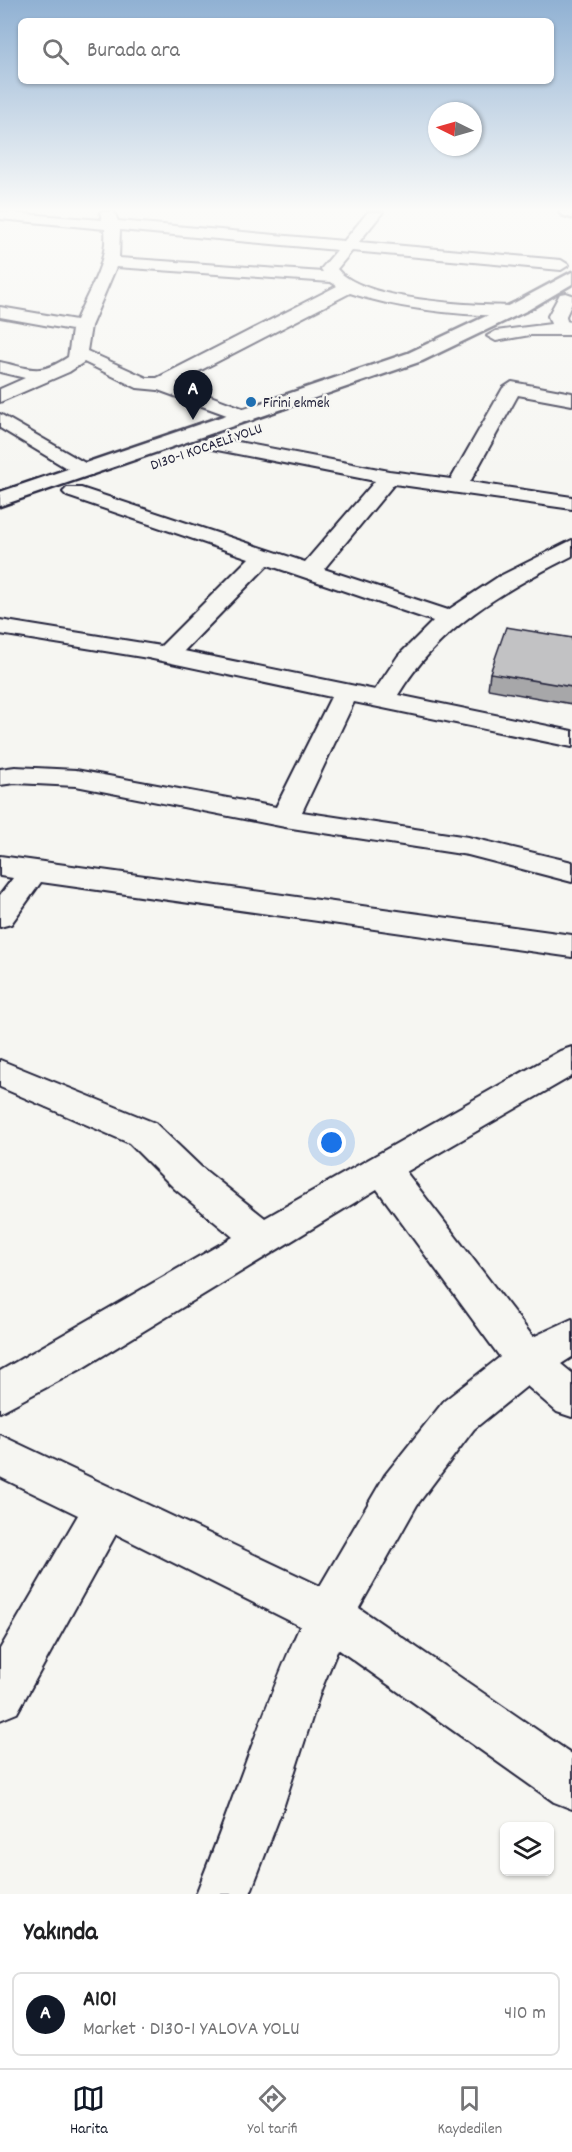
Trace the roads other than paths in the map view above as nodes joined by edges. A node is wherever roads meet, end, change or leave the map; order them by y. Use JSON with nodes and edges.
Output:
{"nodes":[{"id":1,"x":95,"y":300,"type":"edge"},
{"id":2,"x":322,"y":300,"type":"edge"},
{"id":3,"x":408,"y":300,"type":"edge"},
{"id":4,"x":533,"y":300,"type":"edge"},
{"id":5,"x":544,"y":300,"type":"edge"},
{"id":6,"x":562,"y":300,"type":"edge"},
{"id":7,"x":463,"y":310,"type":"junction"},
{"id":8,"x":512,"y":311,"type":"junction"},
{"id":9,"x":0,"y":312,"type":"edge"},
{"id":10,"x":82,"y":326,"type":"junction"},
{"id":11,"x":571,"y":330,"type":"edge"},
{"id":12,"x":461,"y":336,"type":"junction"},
{"id":13,"x":496,"y":336,"type":"junction"},
{"id":14,"x":78,"y":353,"type":"junction"},
{"id":15,"x":0,"y":367,"type":"edge"},
{"id":16,"x":43,"y":377,"type":"junction"},
{"id":17,"x":160,"y":384,"type":"junction"},
{"id":18,"x":0,"y":396,"type":"edge"},
{"id":19,"x":572,"y":399,"type":"edge"},
{"id":20,"x":246,"y":416,"type":"junction"},
{"id":21,"x":0,"y":420,"type":"edge"},
{"id":22,"x":212,"y":443,"type":"junction"},
{"id":23,"x":85,"y":471,"type":"junction"},
{"id":24,"x":389,"y":477,"type":"junction"},
{"id":25,"x":457,"y":488,"type":"junction"},
{"id":26,"x":74,"y":492,"type":"junction"},
{"id":27,"x":0,"y":500,"type":"edge"},
{"id":28,"x":572,"y":503,"type":"edge"},
{"id":29,"x":0,"y":516,"type":"edge"},
{"id":30,"x":572,"y":547,"type":"edge"},
{"id":31,"x":263,"y":557,"type":"junction"},
{"id":32,"x":533,"y":567,"type":"junction"},
{"id":33,"x":309,"y":572,"type":"junction"},
{"id":34,"x":572,"y":572,"type":"edge"},
{"id":35,"x":451,"y":619,"type":"junction"},
{"id":36,"x":0,"y":627,"type":"edge"},
{"id":37,"x":166,"y":655,"type":"junction"},
{"id":38,"x":346,"y":692,"type":"junction"},
{"id":39,"x":382,"y":700,"type":"junction"},
{"id":40,"x":572,"y":739,"type":"edge"},
{"id":41,"x":0,"y":777,"type":"edge"},
{"id":42,"x":285,"y":818,"type":"junction"},
{"id":43,"x":0,"y":866,"type":"edge"},
{"id":44,"x":34,"y":870,"type":"junction"},
{"id":45,"x":572,"y":872,"type":"edge"},
{"id":46,"x":0,"y":917,"type":"edge"},
{"id":47,"x":572,"y":946,"type":"edge"},
{"id":48,"x":572,"y":1060,"type":"edge"},
{"id":49,"x":0,"y":1073,"type":"edge"},
{"id":50,"x":382,"y":1168,"type":"junction"},
{"id":51,"x":263,"y":1239,"type":"junction"},
{"id":52,"x":572,"y":1337,"type":"edge"},
{"id":53,"x":526,"y":1361,"type":"junction"},
{"id":54,"x":0,"y":1393,"type":"edge"},
{"id":55,"x":572,"y":1398,"type":"edge"},
{"id":56,"x":0,"y":1455,"type":"edge"},
{"id":57,"x":107,"y":1507,"type":"junction"},
{"id":58,"x":329,"y":1615,"type":"junction"},
{"id":59,"x":0,"y":1696,"type":"edge"},
{"id":60,"x":572,"y":1784,"type":"edge"},
{"id":61,"x":223,"y":1894,"type":"edge"}],
"edges":[{"from":1,"to":10,"type":"street"},
{"from":2,"to":17,"type":"street"},
{"from":3,"to":7,"type":"street"},
{"from":4,"to":8,"type":"highway"},
{"from":5,"to":13,"type":"highway","name":"D130-1 KOCAELİ YOLU"},
{"from":6,"to":11,"type":"street"},
{"from":7,"to":8,"type":"street"},
{"from":7,"to":12,"type":"street"},
{"from":8,"to":12,"type":"highway"},
{"from":9,"to":10,"type":"street"},
{"from":10,"to":14,"type":"street"},
{"from":11,"to":13,"type":"street"},
{"from":12,"to":20,"type":"highway"},
{"from":13,"to":22,"type":"highway","name":"D130-1 KOCAELİ YOLU"},
{"from":14,"to":16,"type":"street"},
{"from":14,"to":17,"type":"street"},
{"from":15,"to":16,"type":"street"},
{"from":16,"to":18,"type":"street"},
{"from":17,"to":20,"type":"street"},
{"from":19,"to":25,"type":"street"},
{"from":20,"to":23,"type":"highway"},
{"from":21,"to":23,"type":"street"},
{"from":22,"to":24,"type":"street"},
{"from":22,"to":26,"type":"highway","name":"D130-1 KOCAELİ YOLU"},
{"from":23,"to":27,"type":"highway"},
{"from":24,"to":25,"type":"street"},
{"from":24,"to":33,"type":"street"},
{"from":25,"to":28,"type":"street"},
{"from":26,"to":29,"type":"highway","name":"D130-1 KOCAELİ YOLU"},
{"from":26,"to":31,"type":"street"},
{"from":30,"to":32,"type":"street"},
{"from":31,"to":33,"type":"street"},
{"from":31,"to":37,"type":"street"},
{"from":32,"to":34,"type":"street"},
{"from":32,"to":35,"type":"street"},
{"from":33,"to":35,"type":"street"},
{"from":35,"to":39,"type":"street"},
{"from":36,"to":37,"type":"street"},
{"from":37,"to":38,"type":"street"},
{"from":38,"to":39,"type":"street"},
{"from":38,"to":42,"type":"street"},
{"from":39,"to":40,"type":"street"},
{"from":41,"to":42,"type":"street"},
{"from":42,"to":45,"type":"street"},
{"from":43,"to":44,"type":"street"},
{"from":44,"to":46,"type":"street"},
{"from":44,"to":47,"type":"street"},
{"from":48,"to":50,"type":"street"},
{"from":49,"to":51,"type":"street"},
{"from":50,"to":51,"type":"street"},
{"from":50,"to":53,"type":"street"},
{"from":51,"to":54,"type":"street"},
{"from":52,"to":53,"type":"street"},
{"from":53,"to":55,"type":"street"},
{"from":53,"to":58,"type":"street"},
{"from":56,"to":57,"type":"street"},
{"from":57,"to":58,"type":"street"},
{"from":57,"to":59,"type":"street"},
{"from":58,"to":60,"type":"street"},
{"from":58,"to":61,"type":"street"}]}
